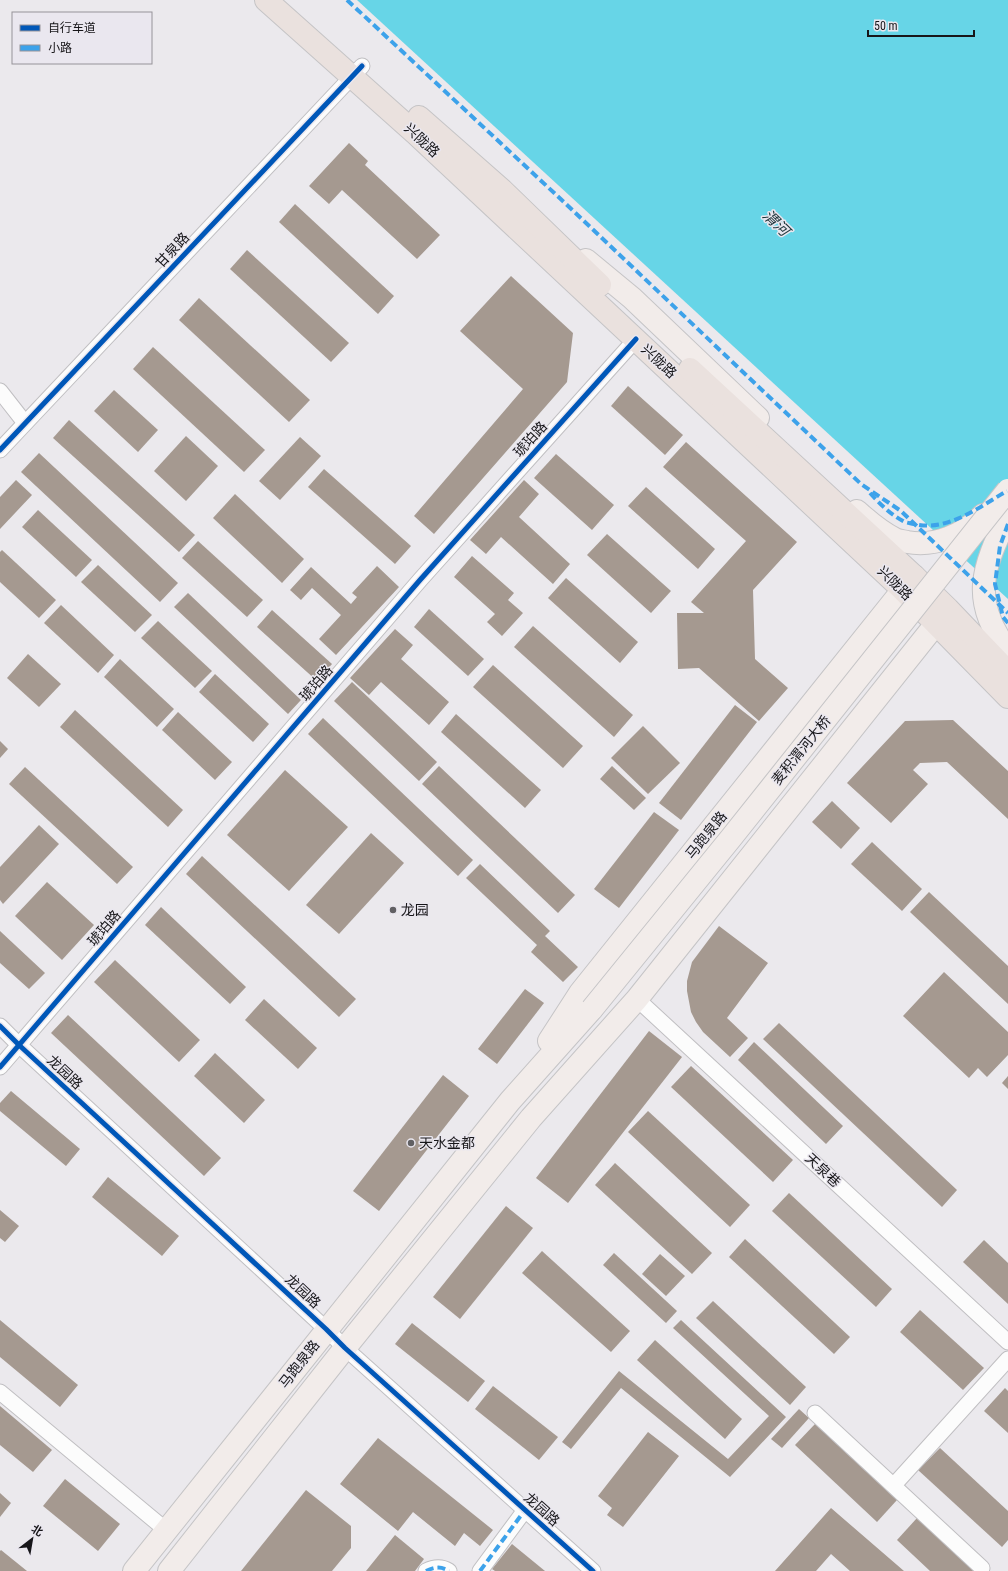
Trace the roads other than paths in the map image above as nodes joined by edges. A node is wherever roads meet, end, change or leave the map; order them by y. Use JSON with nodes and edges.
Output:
{"nodes":[{"id":1,"x":266,"y":0,"type":"edge"},
{"id":2,"x":288,"y":0,"type":"edge"},
{"id":3,"x":357,"y":71,"type":"junction"},
{"id":4,"x":502,"y":190,"type":"junction"},
{"id":5,"x":636,"y":340,"type":"junction"},
{"id":6,"x":0,"y":391,"type":"edge"},
{"id":7,"x":25,"y":423,"type":"junction"},
{"id":8,"x":0,"y":450,"type":"edge"},
{"id":9,"x":1008,"y":496,"type":"edge"},
{"id":10,"x":1008,"y":516,"type":"edge"},
{"id":11,"x":908,"y":583,"type":"junction"},
{"id":12,"x":942,"y":616,"type":"junction"},
{"id":13,"x":1008,"y":651,"type":"edge"},
{"id":14,"x":1008,"y":672,"type":"edge"},
{"id":15,"x":1008,"y":697,"type":"edge"},
{"id":16,"x":637,"y":999,"type":"junction"},
{"id":17,"x":596,"y":1013,"type":"junction"},
{"id":18,"x":0,"y":1026,"type":"edge"},
{"id":19,"x":19,"y":1045,"type":"junction"},
{"id":20,"x":0,"y":1067,"type":"edge"},
{"id":21,"x":510,"y":1101,"type":"junction"},
{"id":22,"x":531,"y":1118,"type":"junction"},
{"id":23,"x":326,"y":1329,"type":"junction"},
{"id":24,"x":1008,"y":1342,"type":"edge"},
{"id":25,"x":344,"y":1348,"type":"junction"},
{"id":26,"x":1008,"y":1359,"type":"edge"},
{"id":27,"x":0,"y":1392,"type":"edge"},
{"id":28,"x":815,"y":1413,"type":"dead end"},
{"id":29,"x":894,"y":1485,"type":"junction"},
{"id":30,"x":524,"y":1510,"type":"junction"},
{"id":31,"x":166,"y":1530,"type":"junction"},
{"id":32,"x":982,"y":1568,"type":"dead end"},
{"id":33,"x":134,"y":1571,"type":"edge"},
{"id":34,"x":169,"y":1571,"type":"edge"},
{"id":35,"x":426,"y":1571,"type":"edge"},
{"id":36,"x":449,"y":1571,"type":"edge"},
{"id":37,"x":480,"y":1571,"type":"edge"},
{"id":38,"x":593,"y":1571,"type":"edge"}],
"edges":[{"from":1,"to":3,"type":"highway","name":"兴陇路"},
{"from":2,"to":3,"type":"highway","name":"兴陇路"},
{"from":3,"to":4,"type":"highway","name":"兴陇路"},
{"from":3,"to":5,"type":"highway","name":"兴陇路"},
{"from":3,"to":7,"type":"street","name":"甘泉路"},
{"from":4,"to":9,"type":"main road","bridge":true},
{"from":4,"to":11,"type":"highway","name":"兴陇路"},
{"from":5,"to":11,"type":"highway","name":"兴陇路"},
{"from":5,"to":19,"type":"street","name":"琥珀路"},
{"from":6,"to":7,"type":"street"},
{"from":7,"to":8,"type":"street","name":"甘泉路"},
{"from":9,"to":17,"type":"main road","name":"麦积渭河大桥"},
{"from":10,"to":13,"type":"main road"},
{"from":11,"to":12,"type":"highway","name":"兴陇路"},
{"from":11,"to":21,"type":"main road","name":"马跑泉路"},
{"from":12,"to":14,"type":"highway","name":"兴陇路"},
{"from":12,"to":15,"type":"highway","name":"兴陇路"},
{"from":12,"to":16,"type":"main road","name":"马跑泉路"},
{"from":16,"to":22,"type":"main road","name":"马跑泉路"},
{"from":16,"to":24,"type":"street","name":"天泉巷"},
{"from":17,"to":21,"type":"main road","name":"马跑泉路"},
{"from":17,"to":22,"type":"main road","name":"马跑泉路"},
{"from":18,"to":19,"type":"street","name":"龙园路"},
{"from":19,"to":20,"type":"street","name":"琥珀路"},
{"from":19,"to":23,"type":"street","name":"龙园路"},
{"from":21,"to":23,"type":"main road","name":"马跑泉路"},
{"from":22,"to":25,"type":"main road","name":"马跑泉路"},
{"from":23,"to":25,"type":"street","name":"龙园路"},
{"from":23,"to":31,"type":"main road","name":"马跑泉路"},
{"from":25,"to":30,"type":"street","name":"龙园路"},
{"from":25,"to":34,"type":"main road","name":"马跑泉路"},
{"from":26,"to":29,"type":"street"},
{"from":27,"to":31,"type":"street"},
{"from":28,"to":29,"type":"street"},
{"from":29,"to":32,"type":"street"},
{"from":30,"to":37,"type":"street"},
{"from":30,"to":38,"type":"street","name":"龙园路"},
{"from":31,"to":33,"type":"main road","name":"马跑泉路"},
{"from":35,"to":36,"type":"street"}]}
